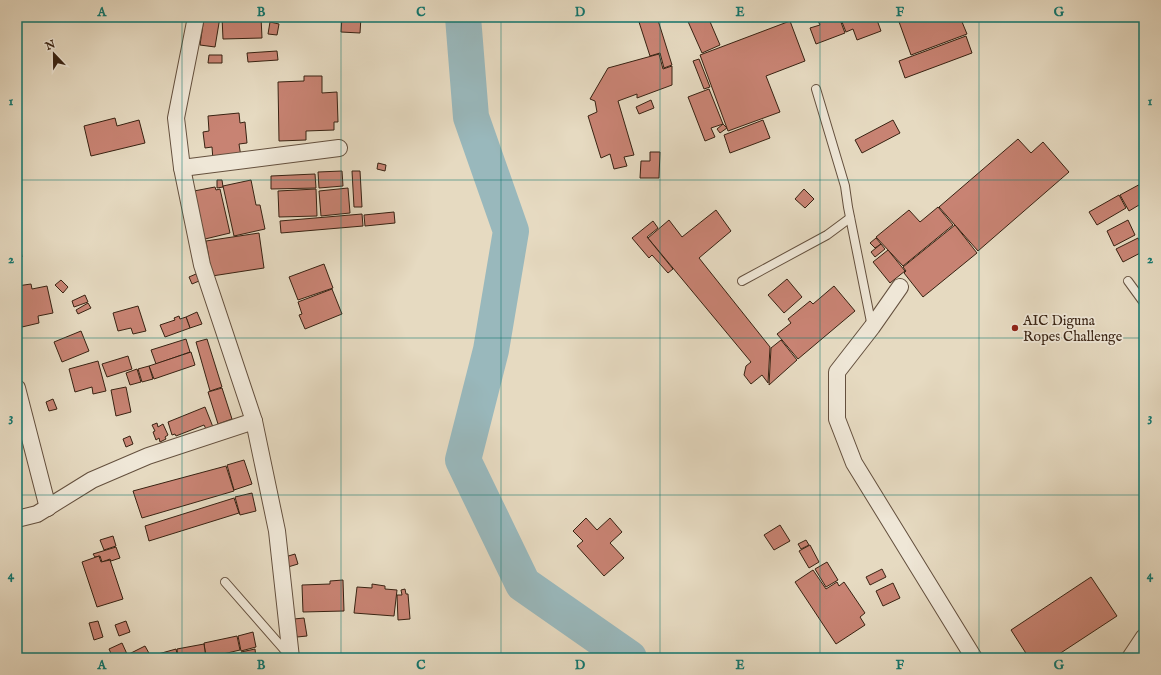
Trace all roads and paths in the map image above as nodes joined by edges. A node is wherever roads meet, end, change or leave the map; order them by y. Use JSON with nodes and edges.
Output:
{"nodes":[{"id":1,"x":196,"y":17,"type":"edge"},
{"id":2,"x":816,"y":88,"type":"dead end"},
{"id":3,"x":339,"y":148,"type":"dead end"},
{"id":4,"x":182,"y":168,"type":"junction"},
{"id":5,"x":850,"y":218,"type":"junction"},
{"id":6,"x":742,"y":281,"type":"dead end"},
{"id":7,"x":1128,"y":281,"type":"dead end"},
{"id":8,"x":900,"y":287,"type":"dead end"},
{"id":9,"x":1144,"y":303,"type":"edge"},
{"id":10,"x":872,"y":327,"type":"junction"},
{"id":11,"x":17,"y":388,"type":"edge"},
{"id":12,"x":254,"y":421,"type":"junction"},
{"id":13,"x":48,"y":508,"type":"junction"},
{"id":14,"x":17,"y":519,"type":"edge"},
{"id":15,"x":225,"y":582,"type":"dead end"},
{"id":16,"x":1144,"y":637,"type":"edge"},
{"id":17,"x":291,"y":658,"type":"edge"},
{"id":18,"x":974,"y":658,"type":"edge"},
{"id":19,"x":1130,"y":658,"type":"edge"}],
"edges":[{"from":1,"to":4,"type":"street"},
{"from":2,"to":5,"type":"lane"},
{"from":3,"to":4,"type":"street"},
{"from":4,"to":12,"type":"street"},
{"from":5,"to":6,"type":"lane"},
{"from":5,"to":10,"type":"lane"},
{"from":7,"to":9,"type":"lane"},
{"from":8,"to":10,"type":"street"},
{"from":10,"to":18,"type":"street"},
{"from":11,"to":13,"type":"street"},
{"from":12,"to":13,"type":"street"},
{"from":12,"to":17,"type":"street"},
{"from":13,"to":14,"type":"street"},
{"from":15,"to":17,"type":"lane"},
{"from":16,"to":19,"type":"street"}]}
